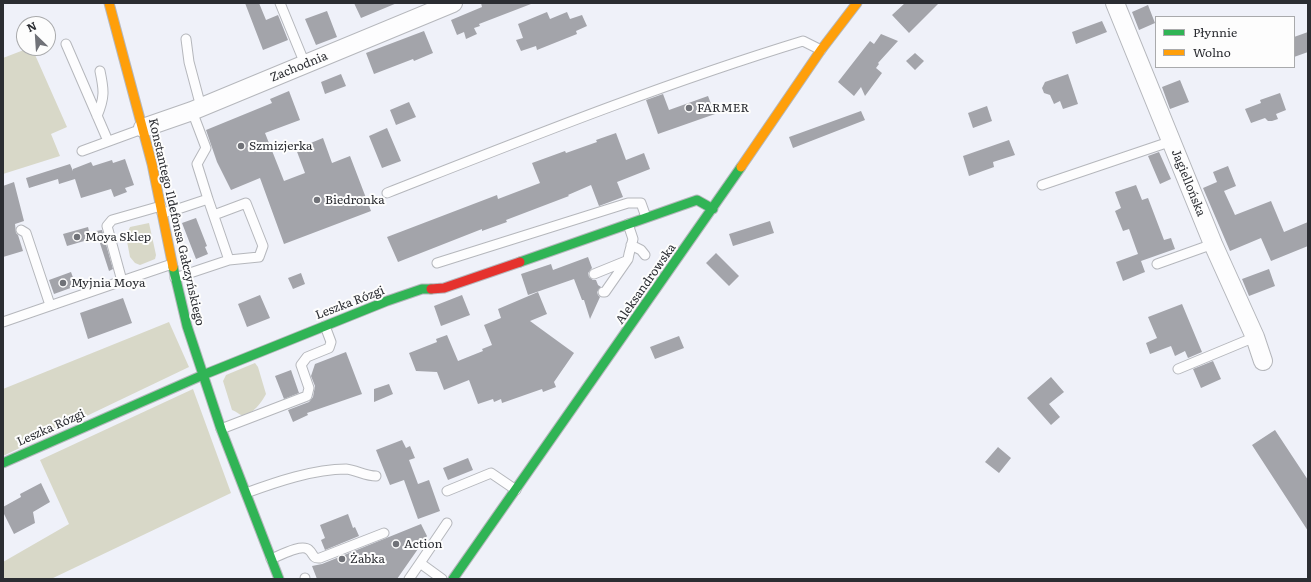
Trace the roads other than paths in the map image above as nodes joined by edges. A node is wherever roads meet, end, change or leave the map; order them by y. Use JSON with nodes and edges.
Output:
{"nodes":[{"id":1,"x":109,"y":3,"type":"edge"},
{"id":2,"x":280,"y":3,"type":"edge"},
{"id":3,"x":453,"y":3,"type":"edge"},
{"id":4,"x":857,"y":3,"type":"edge"},
{"id":5,"x":1116,"y":3,"type":"edge"},
{"id":6,"x":186,"y":39,"type":"dead end"},
{"id":7,"x":66,"y":44,"type":"dead end"},
{"id":8,"x":821,"y":50,"type":"junction"},
{"id":9,"x":305,"y":64,"type":"junction"},
{"id":10,"x":100,"y":71,"type":"dead end"},
{"id":11,"x":196,"y":109,"type":"junction"},
{"id":12,"x":97,"y":116,"type":"junction"},
{"id":13,"x":143,"y":128,"type":"junction"},
{"id":14,"x":108,"y":141,"type":"junction"},
{"id":15,"x":1172,"y":141,"type":"junction"},
{"id":16,"x":82,"y":151,"type":"dead end"},
{"id":17,"x":1042,"y":185,"type":"dead end"},
{"id":18,"x":387,"y":193,"type":"dead end"},
{"id":19,"x":208,"y":198,"type":"junction"},
{"id":20,"x":713,"y":209,"type":"junction"},
{"id":21,"x":161,"y":210,"type":"junction"},
{"id":22,"x":214,"y":215,"type":"junction"},
{"id":23,"x":646,"y":218,"type":"junction"},
{"id":24,"x":627,"y":224,"type":"junction"},
{"id":25,"x":21,"y":230,"type":"dead end"},
{"id":26,"x":1213,"y":244,"type":"junction"},
{"id":27,"x":632,"y":245,"type":"junction"},
{"id":28,"x":645,"y":255,"type":"dead end"},
{"id":29,"x":229,"y":260,"type":"junction"},
{"id":30,"x":626,"y":261,"type":"junction"},
{"id":31,"x":437,"y":263,"type":"dead end"},
{"id":32,"x":172,"y":264,"type":"junction"},
{"id":33,"x":1157,"y":264,"type":"dead end"},
{"id":34,"x":594,"y":274,"type":"dead end"},
{"id":35,"x":175,"y":278,"type":"junction"},
{"id":36,"x":122,"y":281,"type":"junction"},
{"id":37,"x":603,"y":292,"type":"dead end"},
{"id":38,"x":50,"y":305,"type":"junction"},
{"id":39,"x":3,"y":322,"type":"edge"},
{"id":40,"x":325,"y":326,"type":"junction"},
{"id":41,"x":1255,"y":337,"type":"junction"},
{"id":42,"x":1263,"y":361,"type":"dead end"},
{"id":43,"x":1178,"y":369,"type":"dead end"},
{"id":44,"x":202,"y":375,"type":"junction"},
{"id":45,"x":221,"y":429,"type":"junction"},
{"id":46,"x":3,"y":463,"type":"edge"},
{"id":47,"x":376,"y":476,"type":"dead end"},
{"id":48,"x":516,"y":490,"type":"junction"},
{"id":49,"x":447,"y":491,"type":"dead end"},
{"id":50,"x":246,"y":493,"type":"junction"},
{"id":51,"x":447,"y":523,"type":"dead end"},
{"id":52,"x":384,"y":533,"type":"dead end"},
{"id":53,"x":271,"y":559,"type":"junction"},
{"id":54,"x":420,"y":563,"type":"junction"},
{"id":55,"x":279,"y":579,"type":"edge"},
{"id":56,"x":409,"y":579,"type":"edge"},
{"id":57,"x":442,"y":579,"type":"edge"},
{"id":58,"x":452,"y":579,"type":"edge"}],
"edges":[{"from":1,"to":13,"type":"street","name":"Konstantego Ildefonsa Gałczyńskiego"},
{"from":2,"to":9,"type":"lane"},
{"from":3,"to":9,"type":"street","name":"Zachodnia"},
{"from":4,"to":8,"type":"street","name":"Aleksandrowska"},
{"from":5,"to":15,"type":"street","name":"Jagiellońska"},
{"from":6,"to":11,"type":"lane"},
{"from":7,"to":12,"type":"lane"},
{"from":8,"to":18,"type":"lane"},
{"from":8,"to":20,"type":"street","name":"Aleksandrowska"},
{"from":9,"to":11,"type":"street","name":"Zachodnia"},
{"from":10,"to":12,"type":"lane"},
{"from":11,"to":13,"type":"street","name":"Zachodnia"},
{"from":11,"to":19,"type":"lane"},
{"from":12,"to":14,"type":"lane"},
{"from":13,"to":14,"type":"lane"},
{"from":13,"to":21,"type":"street","name":"Konstantego Ildefonsa Gałczyńskiego"},
{"from":14,"to":16,"type":"lane"},
{"from":15,"to":17,"type":"lane"},
{"from":15,"to":26,"type":"street","name":"Jagiellońska"},
{"from":19,"to":21,"type":"lane"},
{"from":19,"to":22,"type":"lane"},
{"from":20,"to":23,"type":"street","name":"Leszka Rózgi"},
{"from":20,"to":48,"type":"street","name":"Aleksandrowska"},
{"from":21,"to":32,"type":"street","name":"Konstantego Ildefonsa Gałczyńskiego"},
{"from":21,"to":36,"type":"lane"},
{"from":22,"to":29,"type":"lane"},
{"from":22,"to":29,"type":"lane"},
{"from":23,"to":24,"type":"street","name":"Leszka Rózgi"},
{"from":23,"to":31,"type":"lane"},
{"from":24,"to":27,"type":"lane"},
{"from":24,"to":40,"type":"street","name":"Leszka Rózgi"},
{"from":25,"to":38,"type":"lane"},
{"from":26,"to":33,"type":"lane"},
{"from":26,"to":41,"type":"street","name":"Jagiellońska"},
{"from":27,"to":28,"type":"lane"},
{"from":27,"to":30,"type":"lane"},
{"from":29,"to":35,"type":"lane"},
{"from":30,"to":34,"type":"lane"},
{"from":30,"to":37,"type":"lane"},
{"from":32,"to":35,"type":"street","name":"Konstantego Ildefonsa Gałczyńskiego"},
{"from":32,"to":36,"type":"lane"},
{"from":35,"to":44,"type":"street","name":"Konstantego Ildefonsa Gałczyńskiego"},
{"from":36,"to":38,"type":"lane"},
{"from":38,"to":39,"type":"lane"},
{"from":40,"to":44,"type":"street","name":"Leszka Rózgi"},
{"from":40,"to":45,"type":"lane"},
{"from":41,"to":42,"type":"street","name":"Jagiellońska"},
{"from":41,"to":43,"type":"lane"},
{"from":44,"to":45,"type":"street","name":"Konstantego Ildefonsa Gałczyńskiego"},
{"from":44,"to":46,"type":"street","name":"Leszka Rózgi"},
{"from":45,"to":50,"type":"street","name":"Konstantego Ildefonsa Gałczyńskiego"},
{"from":47,"to":50,"type":"lane"},
{"from":48,"to":49,"type":"lane"},
{"from":48,"to":58,"type":"street","name":"Aleksandrowska"},
{"from":50,"to":53,"type":"street","name":"Konstantego Ildefonsa Gałczyńskiego"},
{"from":51,"to":54,"type":"lane"},
{"from":52,"to":53,"type":"lane"},
{"from":53,"to":55,"type":"street","name":"Konstantego Ildefonsa Gałczyńskiego"},
{"from":54,"to":56,"type":"lane"},
{"from":54,"to":57,"type":"lane"}]}
